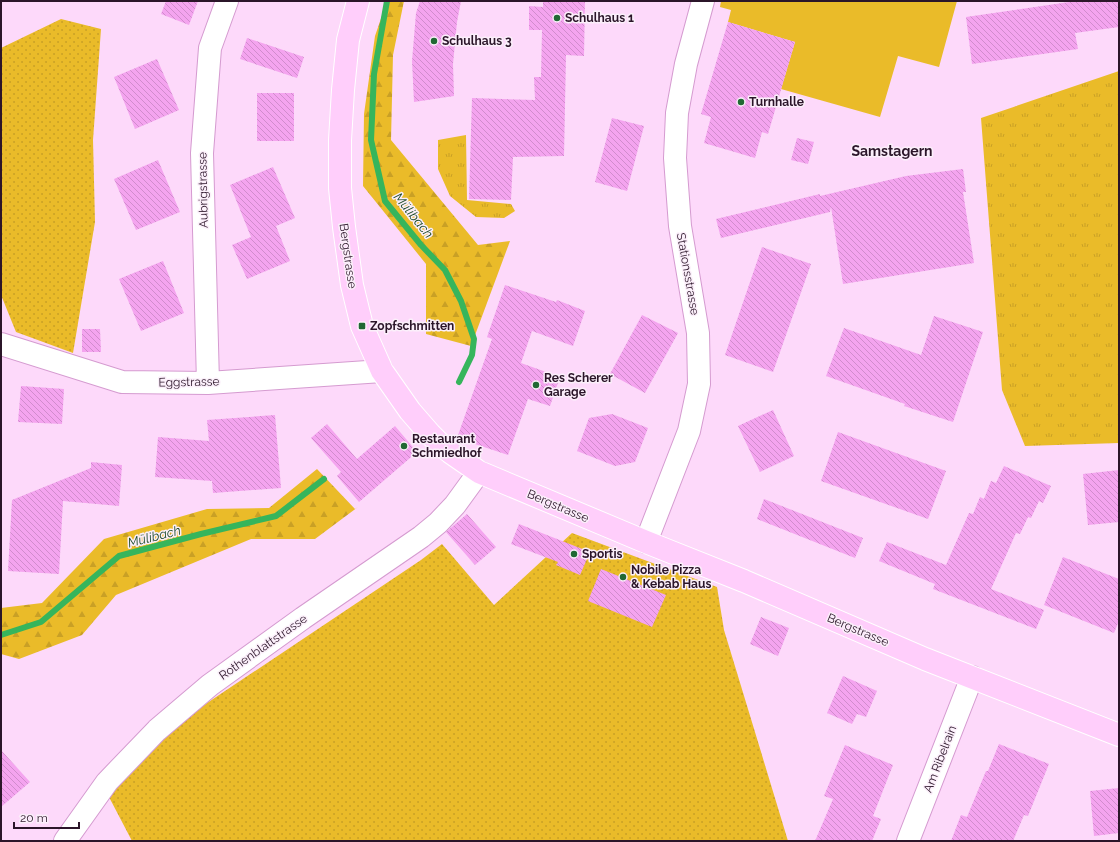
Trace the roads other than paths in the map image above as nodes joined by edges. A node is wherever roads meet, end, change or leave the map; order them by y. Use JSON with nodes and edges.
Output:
{"nodes":[{"id":1,"x":227,"y":1,"type":"edge"},
{"id":2,"x":358,"y":1,"type":"edge"},
{"id":3,"x":702,"y":1,"type":"edge"},
{"id":4,"x":1,"y":344,"type":"edge"},
{"id":5,"x":382,"y":371,"type":"junction"},
{"id":6,"x":208,"y":383,"type":"junction"},
{"id":7,"x":479,"y":472,"type":"junction"},
{"id":8,"x":646,"y":542,"type":"junction"},
{"id":9,"x":972,"y":677,"type":"junction"},
{"id":10,"x":1119,"y":735,"type":"edge"},
{"id":11,"x":65,"y":841,"type":"edge"},
{"id":12,"x":908,"y":841,"type":"edge"}],
"edges":[{"from":1,"to":6,"type":"street","name":"Aubrigstrasse"},
{"from":2,"to":5,"type":"main road","name":"Bergstrasse"},
{"from":3,"to":8,"type":"street","name":"Stationsstrasse"},
{"from":4,"to":6,"type":"street","name":"Eggstrasse"},
{"from":5,"to":6,"type":"street","name":"Eggstrasse"},
{"from":5,"to":7,"type":"main road","name":"Bergstrasse"},
{"from":7,"to":8,"type":"main road","name":"Bergstrasse"},
{"from":7,"to":11,"type":"street","name":"Rothenblattstrasse"},
{"from":8,"to":9,"type":"main road","name":"Bergstrasse"},
{"from":9,"to":10,"type":"main road","name":"Bergstrasse"},
{"from":9,"to":12,"type":"street","name":"Am Ribelrain"}]}
